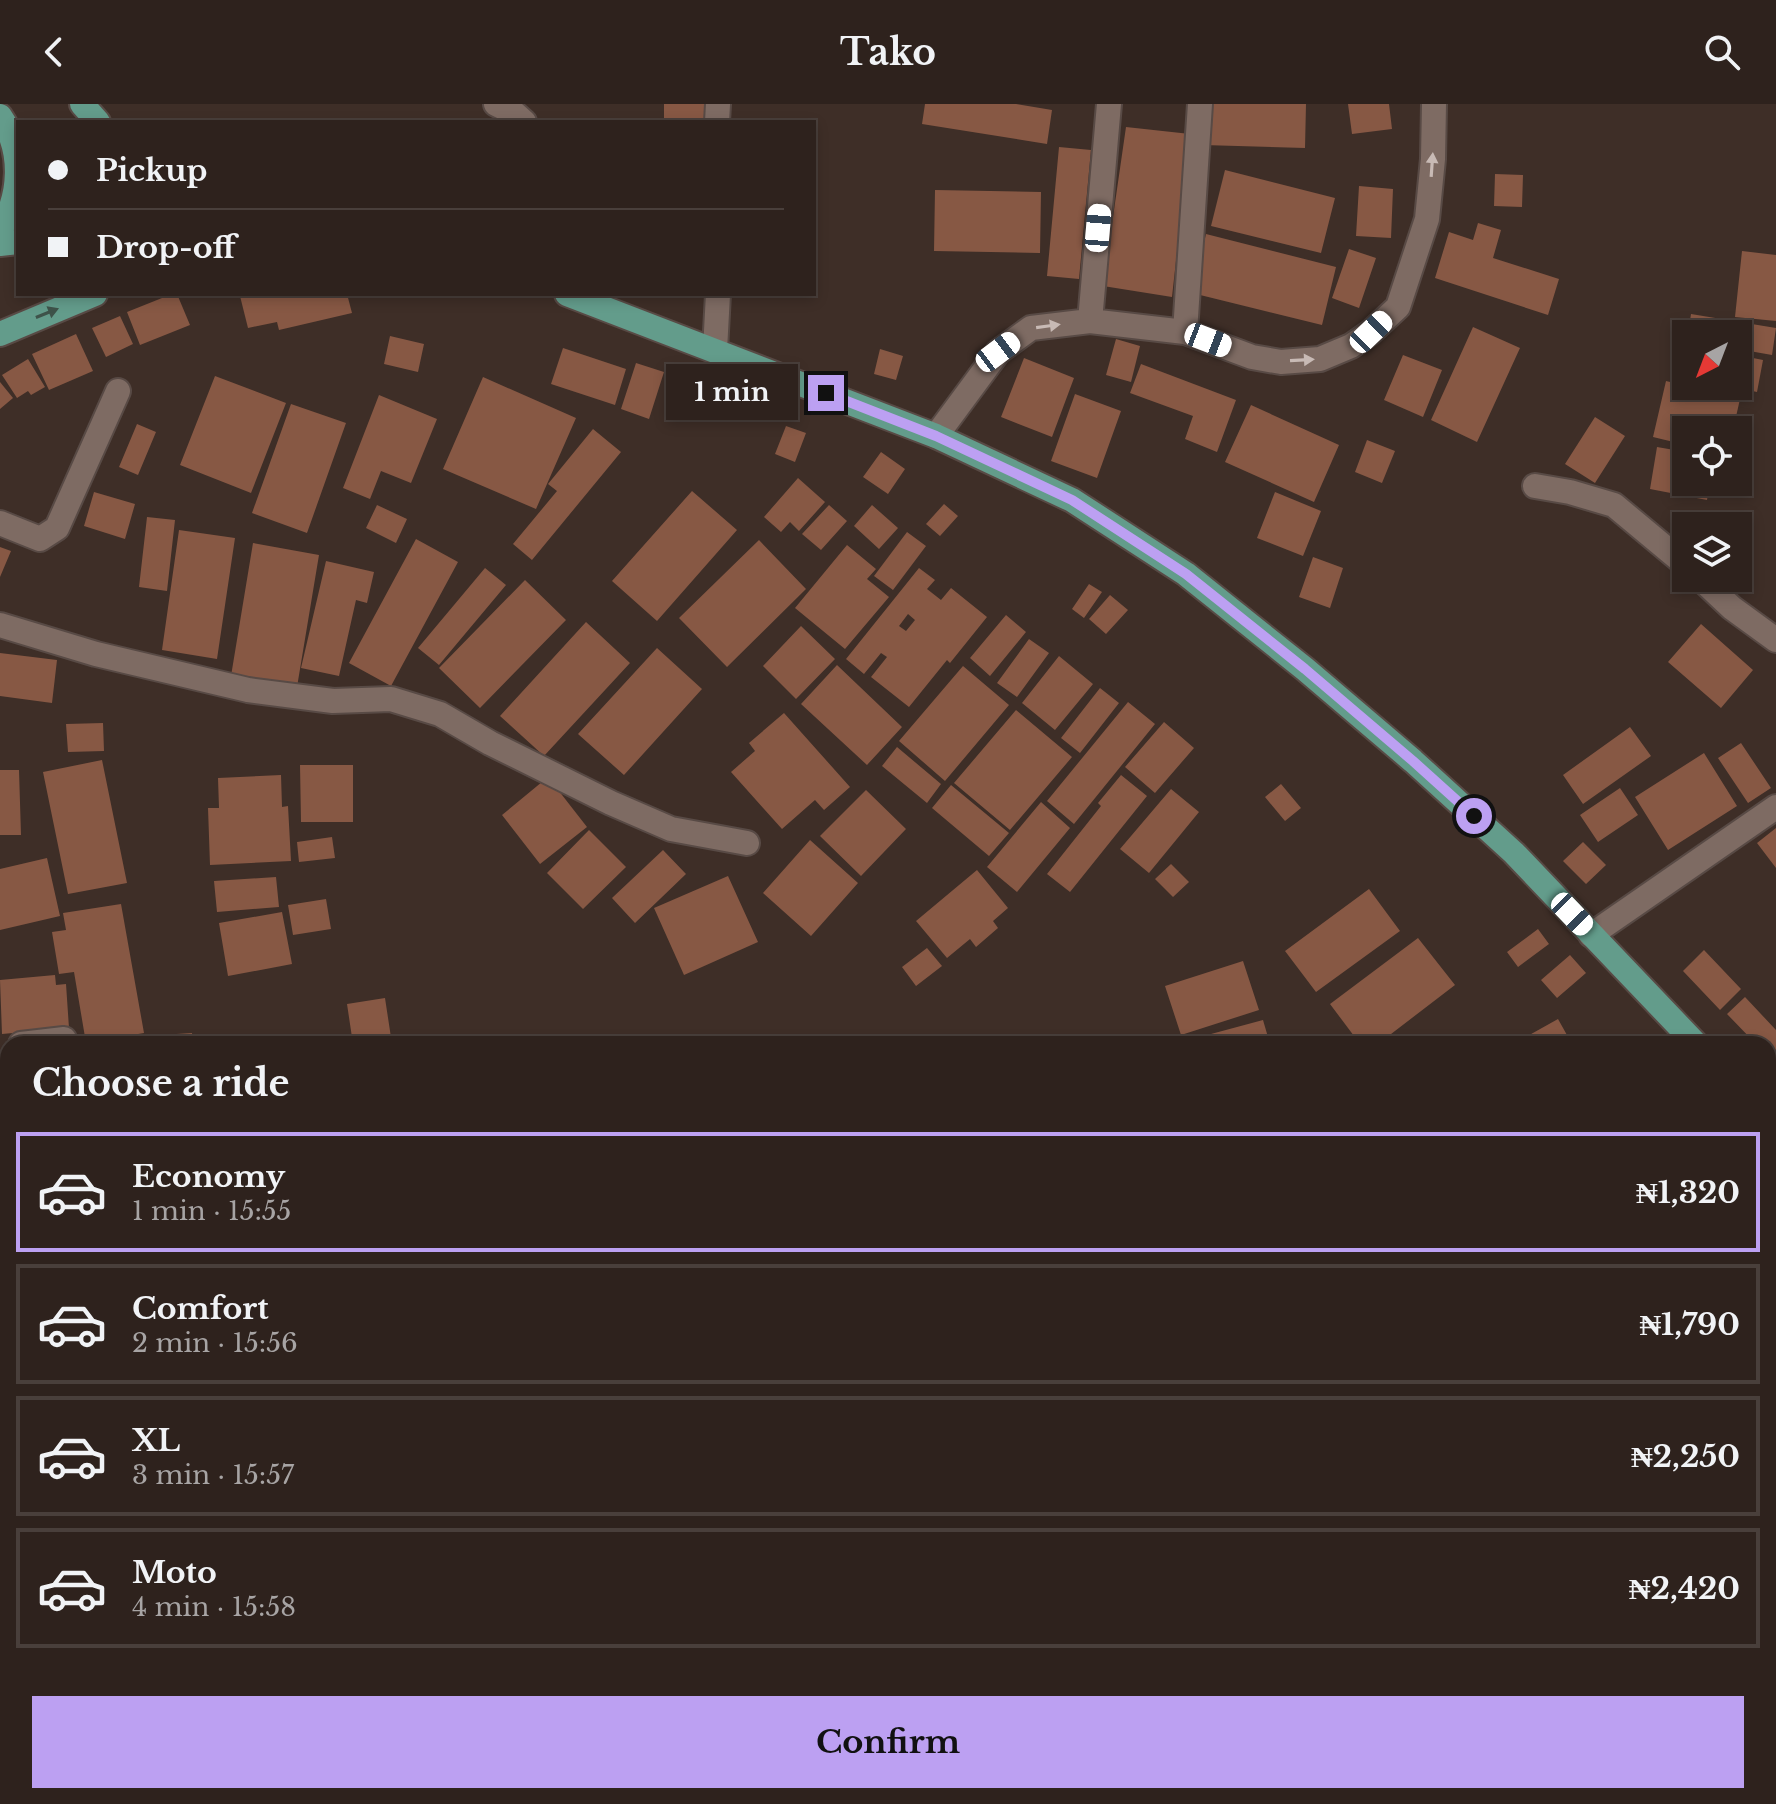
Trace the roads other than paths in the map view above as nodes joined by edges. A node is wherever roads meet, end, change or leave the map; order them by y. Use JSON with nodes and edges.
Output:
{"nodes":[{"id":1,"x":82,"y":104,"type":"edge"},
{"id":2,"x":496,"y":104,"type":"edge"},
{"id":3,"x":1109,"y":104,"type":"edge"},
{"id":4,"x":1200,"y":104,"type":"edge"},
{"id":5,"x":1434,"y":104,"type":"edge"},
{"id":6,"x":0,"y":116,"type":"edge"},
{"id":7,"x":96,"y":120,"type":"edge"},
{"id":8,"x":522,"y":120,"type":"edge"},
{"id":9,"x":15,"y":140,"type":"edge"},
{"id":10,"x":16,"y":189,"type":"edge"},
{"id":11,"x":0,"y":230,"type":"edge"},
{"id":12,"x":90,"y":296,"type":"edge"},
{"id":13,"x":572,"y":296,"type":"edge"},
{"id":14,"x":718,"y":296,"type":"edge"},
{"id":15,"x":1090,"y":321,"type":"junction"},
{"id":16,"x":1185,"y":332,"type":"junction"},
{"id":17,"x":0,"y":334,"type":"edge"},
{"id":18,"x":715,"y":350,"type":"junction"},
{"id":19,"x":118,"y":391,"type":"dead end"},
{"id":20,"x":936,"y":436,"type":"junction"},
{"id":21,"x":1535,"y":486,"type":"dead end"},
{"id":22,"x":0,"y":523,"type":"edge"},
{"id":23,"x":1672,"y":553,"type":"edge"},
{"id":24,"x":1715,"y":592,"type":"edge"},
{"id":25,"x":0,"y":625,"type":"edge"},
{"id":26,"x":1776,"y":640,"type":"edge"},
{"id":27,"x":1776,"y":807,"type":"edge"},
{"id":28,"x":747,"y":843,"type":"dead end"},
{"id":29,"x":1591,"y":935,"type":"junction"},
{"id":30,"x":1688,"y":1036,"type":"edge"}],
"edges":[{"from":1,"to":7,"type":"main road"},
{"from":2,"to":8,"type":"street"},
{"from":3,"to":15,"type":"street"},
{"from":4,"to":16,"type":"street"},
{"from":16,"to":5,"type":"street","one_way":true},
{"from":6,"to":9,"type":"main road"},
{"from":10,"to":11,"type":"main road"},
{"from":17,"to":12,"type":"main road","one_way":true},
{"from":13,"to":18,"type":"main road"},
{"from":14,"to":18,"type":"street"},
{"from":15,"to":16,"type":"street"},
{"from":20,"to":15,"type":"street","one_way":true},
{"from":18,"to":20,"type":"main road"},
{"from":19,"to":22,"type":"street"},
{"from":20,"to":29,"type":"main road"},
{"from":21,"to":23,"type":"street"},
{"from":24,"to":26,"type":"street"},
{"from":25,"to":28,"type":"street"},
{"from":27,"to":29,"type":"street"},
{"from":29,"to":30,"type":"main road"}]}
